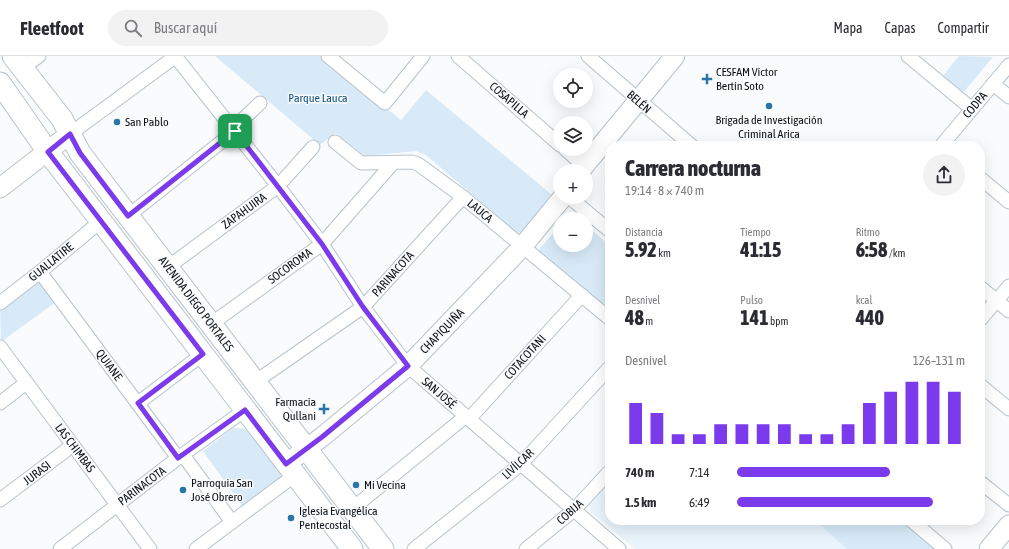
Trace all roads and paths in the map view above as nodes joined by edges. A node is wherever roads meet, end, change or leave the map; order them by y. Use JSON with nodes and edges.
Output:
{"nodes":[{"id":1,"x":39,"y":56,"type":"edge"},
{"id":2,"x":175,"y":56,"type":"edge"},
{"id":3,"x":328,"y":56,"type":"edge"},
{"id":4,"x":423,"y":56,"type":"edge"},
{"id":5,"x":458,"y":56,"type":"edge"},
{"id":6,"x":588,"y":56,"type":"edge"},
{"id":7,"x":675,"y":56,"type":"edge"},
{"id":8,"x":908,"y":56,"type":"edge"},
{"id":9,"x":17,"y":62,"type":"edge"},
{"id":10,"x":1009,"y":65,"type":"edge"},
{"id":11,"x":0,"y":83,"type":"edge"},
{"id":12,"x":993,"y":84,"type":"junction"},
{"id":13,"x":1009,"y":97,"type":"edge"},
{"id":14,"x":638,"y":101,"type":"junction"},
{"id":15,"x":260,"y":103,"type":"dead end"},
{"id":16,"x":972,"y":109,"type":"junction"},
{"id":17,"x":234,"y":129,"type":"junction"},
{"id":18,"x":70,"y":134,"type":"junction"},
{"id":19,"x":553,"y":139,"type":"edge"},
{"id":20,"x":686,"y":141,"type":"edge"},
{"id":21,"x":945,"y":141,"type":"edge"},
{"id":22,"x":335,"y":142,"type":"dead end"},
{"id":23,"x":313,"y":147,"type":"dead end"},
{"id":24,"x":48,"y":152,"type":"junction"},
{"id":25,"x":571,"y":156,"type":"edge"},
{"id":26,"x":393,"y":163,"type":"junction"},
{"id":27,"x":578,"y":164,"type":"edge"},
{"id":28,"x":585,"y":164,"type":"edge"},
{"id":29,"x":985,"y":182,"type":"edge"},
{"id":30,"x":278,"y":186,"type":"junction"},
{"id":31,"x":0,"y":188,"type":"edge"},
{"id":32,"x":463,"y":197,"type":"junction"},
{"id":33,"x":1009,"y":202,"type":"edge"},
{"id":34,"x":557,"y":204,"type":"edge"},
{"id":35,"x":577,"y":204,"type":"edge"},
{"id":36,"x":128,"y":216,"type":"junction"},
{"id":37,"x":100,"y":221,"type":"junction"},
{"id":38,"x":605,"y":227,"type":"edge"},
{"id":39,"x":322,"y":244,"type":"junction"},
{"id":40,"x":522,"y":247,"type":"junction"},
{"id":41,"x":168,"y":267,"type":"junction"},
{"id":42,"x":40,"y":272,"type":"junction"},
{"id":43,"x":1009,"y":286,"type":"edge"},
{"id":44,"x":985,"y":291,"type":"edge"},
{"id":45,"x":582,"y":295,"type":"junction"},
{"id":46,"x":996,"y":301,"type":"junction"},
{"id":47,"x":0,"y":303,"type":"edge"},
{"id":48,"x":363,"y":307,"type":"junction"},
{"id":49,"x":1009,"y":311,"type":"edge"},
{"id":50,"x":985,"y":314,"type":"edge"},
{"id":51,"x":605,"y":315,"type":"edge"},
{"id":52,"x":211,"y":324,"type":"junction"},
{"id":53,"x":0,"y":347,"type":"edge"},
{"id":54,"x":203,"y":354,"type":"junction"},
{"id":55,"x":408,"y":366,"type":"junction"},
{"id":56,"x":605,"y":372,"type":"edge"},
{"id":57,"x":26,"y":382,"type":"junction"},
{"id":58,"x":255,"y":382,"type":"junction"},
{"id":59,"x":985,"y":389,"type":"edge"},
{"id":60,"x":0,"y":403,"type":"edge"},
{"id":61,"x":138,"y":403,"type":"junction"},
{"id":62,"x":1009,"y":409,"type":"edge"},
{"id":63,"x":245,"y":410,"type":"junction"},
{"id":64,"x":468,"y":418,"type":"junction"},
{"id":65,"x":73,"y":446,"type":"junction"},
{"id":66,"x":306,"y":449,"type":"junction"},
{"id":67,"x":180,"y":456,"type":"junction"},
{"id":68,"x":521,"y":464,"type":"junction"},
{"id":69,"x":290,"y":469,"type":"junction"},
{"id":70,"x":605,"y":476,"type":"edge"},
{"id":71,"x":985,"y":486,"type":"edge"},
{"id":72,"x":0,"y":500,"type":"edge"},
{"id":73,"x":117,"y":504,"type":"junction"},
{"id":74,"x":1009,"y":505,"type":"edge"},
{"id":75,"x":352,"y":509,"type":"junction"},
{"id":76,"x":574,"y":510,"type":"junction"},
{"id":77,"x":232,"y":522,"type":"junction"},
{"id":78,"x":917,"y":525,"type":"edge"},
{"id":79,"x":1009,"y":525,"type":"edge"},
{"id":80,"x":350,"y":548,"type":"edge"},
{"id":81,"x":60,"y":549,"type":"edge"},
{"id":82,"x":150,"y":549,"type":"edge"},
{"id":83,"x":196,"y":549,"type":"edge"},
{"id":84,"x":383,"y":549,"type":"edge"},
{"id":85,"x":414,"y":549,"type":"edge"},
{"id":86,"x":526,"y":549,"type":"edge"},
{"id":87,"x":619,"y":549,"type":"edge"},
{"id":88,"x":945,"y":549,"type":"edge"},
{"id":89,"x":989,"y":549,"type":"edge"}],
"edges":[{"from":1,"to":9,"type":"street"},
{"from":2,"to":17,"type":"street","name":"SAN JOSÉ"},
{"from":2,"to":18,"type":"street"},
{"from":3,"to":4,"type":"street"},
{"from":5,"to":19,"type":"street","name":"COSAPILLA"},
{"from":6,"to":14,"type":"street","name":"BELÉN"},
{"from":7,"to":14,"type":"street"},
{"from":8,"to":16,"type":"street"},
{"from":9,"to":18,"type":"main road","name":"AVENIDA DIEGO PORTALES"},
{"from":10,"to":12,"type":"street","name":"CODPA"},
{"from":11,"to":24,"type":"main road","name":"AVENIDA DIEGO PORTALES"},
{"from":12,"to":13,"type":"street"},
{"from":12,"to":16,"type":"street","name":"CODPA"},
{"from":14,"to":20,"type":"street","name":"BELÉN"},
{"from":14,"to":28,"type":"street"},
{"from":15,"to":17,"type":"street"},
{"from":16,"to":21,"type":"street","name":"CODPA"},
{"from":17,"to":30,"type":"street","name":"SAN JOSÉ"},
{"from":17,"to":36,"type":"street"},
{"from":18,"to":24,"type":"street"},
{"from":18,"to":36,"type":"main road","name":"AVENIDA DIEGO PORTALES"},
{"from":22,"to":26,"type":"street","name":"LAUCA"},
{"from":23,"to":30,"type":"street","name":"ZAPAHUIRA"},
{"from":24,"to":31,"type":"street"},
{"from":24,"to":37,"type":"main road","name":"AVENIDA DIEGO PORTALES"},
{"from":25,"to":27,"type":"street"},
{"from":26,"to":32,"type":"street","name":"LAUCA"},
{"from":26,"to":39,"type":"street","name":"SOCOROMA"},
{"from":29,"to":33,"type":"street"},
{"from":30,"to":39,"type":"street","name":"SAN JOSÉ"},
{"from":30,"to":41,"type":"street","name":"ZAPAHUIRA"},
{"from":32,"to":40,"type":"street","name":"LAUCA"},
{"from":32,"to":48,"type":"street","name":"PARINACOTA"},
{"from":34,"to":40,"type":"street","name":"CHAPIQUIÑA"},
{"from":35,"to":38,"type":"street"},
{"from":36,"to":41,"type":"main road","name":"AVENIDA DIEGO PORTALES"},
{"from":37,"to":42,"type":"street","name":"GUALLATIRE"},
{"from":37,"to":54,"type":"main road","name":"AVENIDA DIEGO PORTALES"},
{"from":39,"to":48,"type":"street","name":"SAN JOSÉ"},
{"from":39,"to":52,"type":"street","name":"SOCOROMA"},
{"from":40,"to":45,"type":"street","name":"LAUCA"},
{"from":40,"to":55,"type":"street","name":"CHAPIQUIÑA"},
{"from":41,"to":52,"type":"main road","name":"AVENIDA DIEGO PORTALES"},
{"from":42,"to":47,"type":"street","name":"GUALLATIRE"},
{"from":42,"to":61,"type":"street","name":"QUIANE"},
{"from":43,"to":46,"type":"street"},
{"from":44,"to":46,"type":"street"},
{"from":45,"to":51,"type":"street","name":"LAUCA"},
{"from":45,"to":64,"type":"street","name":"COTACOTANI"},
{"from":46,"to":49,"type":"street"},
{"from":46,"to":50,"type":"street"},
{"from":48,"to":55,"type":"street","name":"SAN JOSÉ"},
{"from":48,"to":58,"type":"street","name":"PARINACOTA"},
{"from":52,"to":58,"type":"main road","name":"AVENIDA DIEGO PORTALES"},
{"from":53,"to":57,"type":"street","name":"LAS CHIMBAS"},
{"from":54,"to":61,"type":"street"},
{"from":54,"to":63,"type":"main road","name":"AVENIDA DIEGO PORTALES"},
{"from":55,"to":64,"type":"street","name":"SAN JOSÉ"},
{"from":55,"to":66,"type":"street","name":"CHAPIQUIÑA"},
{"from":56,"to":68,"type":"street","name":"LIVÍLCAR"},
{"from":57,"to":60,"type":"street"},
{"from":57,"to":65,"type":"street","name":"LAS CHIMBAS"},
{"from":58,"to":66,"type":"main road","name":"AVENIDA DIEGO PORTALES"},
{"from":59,"to":62,"type":"street"},
{"from":61,"to":67,"type":"street","name":"QUIANE"},
{"from":63,"to":67,"type":"street","name":"PARINACOTA"},
{"from":63,"to":69,"type":"main road","name":"AVENIDA DIEGO PORTALES"},
{"from":64,"to":68,"type":"street","name":"SAN JOSÉ"},
{"from":64,"to":75,"type":"street","name":"COTACOTANI"},
{"from":65,"to":72,"type":"street","name":"JURASI"},
{"from":65,"to":73,"type":"street","name":"LAS CHIMBAS"},
{"from":66,"to":69,"type":"street","name":"CHAPIQUIÑA"},
{"from":66,"to":75,"type":"main road","name":"AVENIDA DIEGO PORTALES"},
{"from":67,"to":73,"type":"street","name":"PARINACOTA"},
{"from":67,"to":77,"type":"street","name":"QUIANE"},
{"from":68,"to":76,"type":"street","name":"SAN JOSÉ"},
{"from":68,"to":85,"type":"street","name":"LIVÍLCAR"},
{"from":69,"to":77,"type":"street","name":"CHAPIQUIÑA"},
{"from":69,"to":80,"type":"main road","name":"AVENIDA DIEGO PORTALES"},
{"from":70,"to":76,"type":"street","name":"COBIJA"},
{"from":71,"to":74,"type":"street"},
{"from":73,"to":81,"type":"street","name":"PARINACOTA"},
{"from":73,"to":82,"type":"street","name":"LAS CHIMBAS"},
{"from":75,"to":84,"type":"main road","name":"AVENIDA DIEGO PORTALES"},
{"from":76,"to":86,"type":"street","name":"COBIJA"},
{"from":76,"to":87,"type":"street","name":"SAN JOSÉ"},
{"from":77,"to":83,"type":"street","name":"CHAPIQUIÑA"},
{"from":78,"to":88,"type":"street"},
{"from":79,"to":89,"type":"street"}]}
